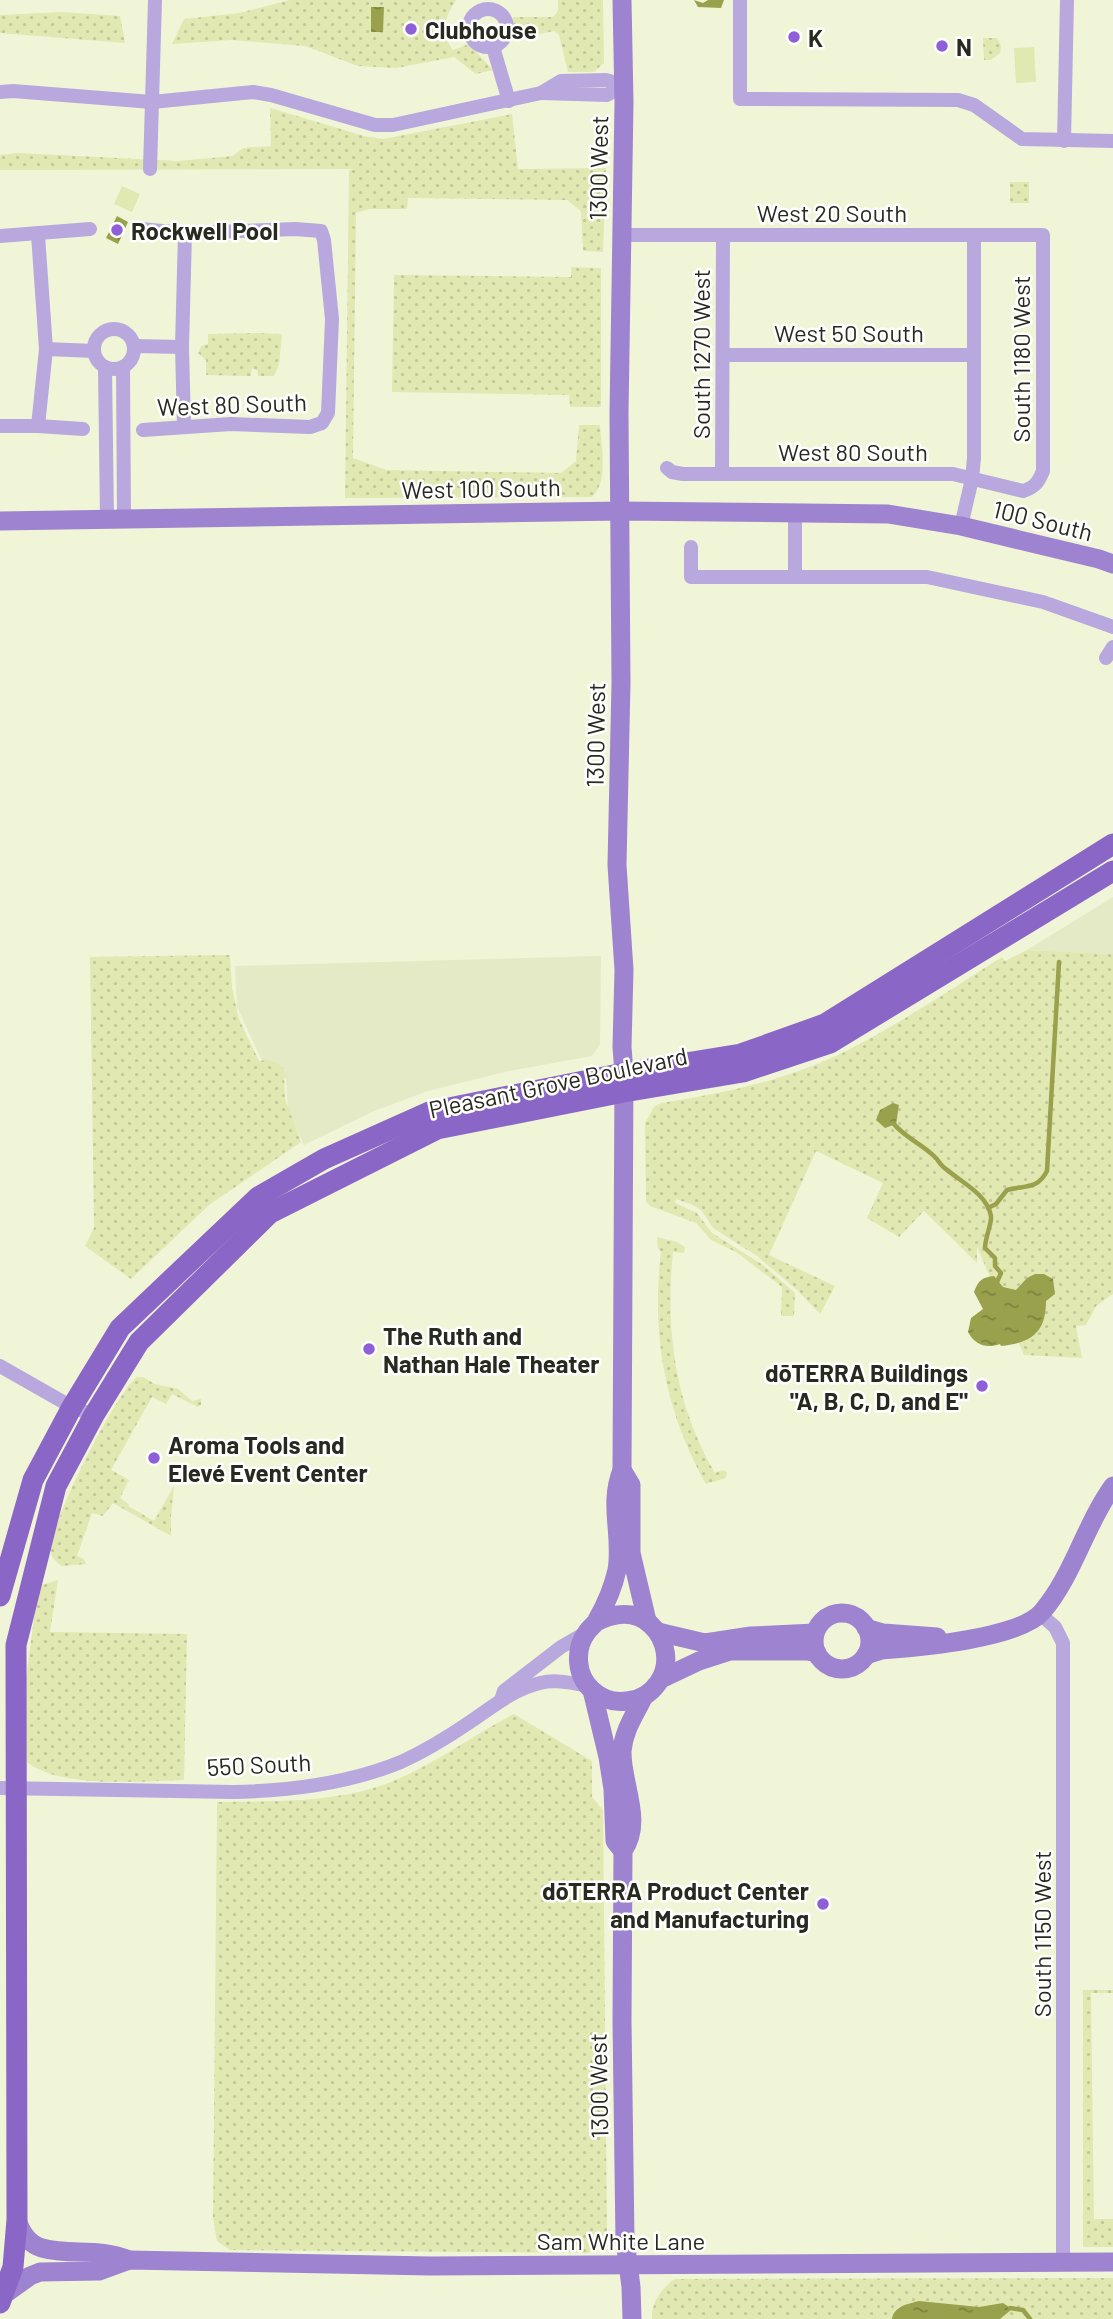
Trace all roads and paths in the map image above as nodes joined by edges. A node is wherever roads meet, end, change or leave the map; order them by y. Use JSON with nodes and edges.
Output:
{"nodes":[{"id":1,"x":155,"y":0,"type":"edge"},
{"id":2,"x":622,"y":0,"type":"edge"},
{"id":3,"x":740,"y":0,"type":"edge"},
{"id":4,"x":1067,"y":0,"type":"edge"},
{"id":5,"x":490,"y":4,"type":"edge"},
{"id":6,"x":493,"y":47,"type":"junction"},
{"id":7,"x":624,"y":85,"type":"junction"},
{"id":8,"x":0,"y":92,"type":"edge"},
{"id":9,"x":509,"y":101,"type":"junction"},
{"id":10,"x":152,"y":102,"type":"junction"},
{"id":11,"x":1064,"y":141,"type":"junction"},
{"id":12,"x":1113,"y":141,"type":"edge"},
{"id":13,"x":150,"y":169,"type":"dead end"},
{"id":14,"x":90,"y":229,"type":"dead end"},
{"id":15,"x":140,"y":229,"type":"dead end"},
{"id":16,"x":186,"y":233,"type":"junction"},
{"id":17,"x":1043,"y":234,"type":"joint"},
{"id":18,"x":38,"y":235,"type":"junction"},
{"id":19,"x":621,"y":235,"type":"junction"},
{"id":20,"x":723,"y":235,"type":"junction"},
{"id":21,"x":974,"y":235,"type":"junction"},
{"id":22,"x":0,"y":236,"type":"edge"},
{"id":23,"x":134,"y":346,"type":"junction"},
{"id":24,"x":182,"y":347,"type":"junction"},
{"id":25,"x":46,"y":349,"type":"junction"},
{"id":26,"x":94,"y":351,"type":"junction"},
{"id":27,"x":724,"y":355,"type":"junction"},
{"id":28,"x":974,"y":355,"type":"junction"},
{"id":29,"x":123,"y":367,"type":"junction"},
{"id":30,"x":105,"y":368,"type":"junction"},
{"id":31,"x":0,"y":426,"type":"edge"},
{"id":32,"x":38,"y":426,"type":"junction"},
{"id":33,"x":184,"y":426,"type":"junction"},
{"id":34,"x":83,"y":429,"type":"dead end"},
{"id":35,"x":143,"y":430,"type":"dead end"},
{"id":36,"x":667,"y":468,"type":"dead end"},
{"id":37,"x":722,"y":474,"type":"junction"},
{"id":38,"x":972,"y":479,"type":"junction"},
{"id":39,"x":1038,"y":484,"type":"joint"},
{"id":40,"x":621,"y":511,"type":"junction"},
{"id":41,"x":795,"y":513,"type":"junction"},
{"id":42,"x":116,"y":518,"type":"junction"},
{"id":43,"x":0,"y":521,"type":"edge"},
{"id":44,"x":961,"y":526,"type":"junction"},
{"id":45,"x":691,"y":547,"type":"dead end"},
{"id":46,"x":1113,"y":565,"type":"edge"},
{"id":47,"x":795,"y":577,"type":"junction"},
{"id":48,"x":1113,"y":627,"type":"edge"},
{"id":49,"x":1113,"y":845,"type":"edge"},
{"id":50,"x":1113,"y":871,"type":"edge"},
{"id":51,"x":624,"y":1082,"type":"junction"},
{"id":52,"x":0,"y":1366,"type":"edge"},
{"id":53,"x":72,"y":1407,"type":"junction"},
{"id":54,"x":94,"y":1415,"type":"junction"},
{"id":55,"x":621,"y":1470,"type":"junction"},
{"id":56,"x":1113,"y":1486,"type":"edge"},
{"id":57,"x":0,"y":1596,"type":"edge"},
{"id":58,"x":1040,"y":1614,"type":"junction"},
{"id":59,"x":592,"y":1627,"type":"junction"},
{"id":60,"x":652,"y":1627,"type":"junction"},
{"id":61,"x":866,"y":1628,"type":"junction"},
{"id":62,"x":958,"y":1640,"type":"junction"},
{"id":63,"x":816,"y":1643,"type":"junction"},
{"id":64,"x":866,"y":1655,"type":"junction"},
{"id":65,"x":661,"y":1679,"type":"junction"},
{"id":66,"x":590,"y":1688,"type":"junction"},
{"id":67,"x":644,"y":1696,"type":"junction"},
{"id":68,"x":499,"y":1701,"type":"junction"},
{"id":69,"x":8,"y":1789,"type":"edge"},
{"id":70,"x":623,"y":1851,"type":"junction"},
{"id":71,"x":17,"y":2220,"type":"junction"},
{"id":72,"x":129,"y":2260,"type":"junction"},
{"id":73,"x":1113,"y":2262,"type":"edge"},
{"id":74,"x":1063,"y":2263,"type":"junction"},
{"id":75,"x":628,"y":2264,"type":"junction"},
{"id":76,"x":1,"y":2300,"type":"edge"},
{"id":77,"x":632,"y":2319,"type":"edge"}],
"edges":[{"from":1,"to":10,"type":"street"},
{"from":2,"to":7,"type":"street","name":"1300 West"},
{"from":3,"to":11,"type":"street"},
{"from":4,"to":11,"type":"street"},
{"from":5,"to":6,"type":"street"},
{"from":5,"to":6,"type":"street"},
{"from":6,"to":9,"type":"street"},
{"from":7,"to":9,"type":"street"},
{"from":7,"to":19,"type":"street","name":"1300 West"},
{"from":8,"to":10,"type":"street"},
{"from":9,"to":10,"type":"street"},
{"from":10,"to":13,"type":"street"},
{"from":11,"to":12,"type":"street"},
{"from":14,"to":18,"type":"street"},
{"from":15,"to":16,"type":"street"},
{"from":16,"to":24,"type":"street"},
{"from":16,"to":33,"type":"street","name":"West 80 South"},
{"from":17,"to":21,"type":"street","name":"West 20 South"},
{"from":17,"to":39,"type":"street","name":"South 1180 West"},
{"from":18,"to":22,"type":"street"},
{"from":18,"to":25,"type":"street"},
{"from":19,"to":20,"type":"street","name":"West 20 South"},
{"from":19,"to":40,"type":"street","name":"1300 West"},
{"from":20,"to":21,"type":"street","name":"West 20 South"},
{"from":20,"to":27,"type":"street","name":"South 1270 West"},
{"from":21,"to":28,"type":"street"},
{"from":23,"to":24,"type":"street"},
{"from":23,"to":26,"type":"street"},
{"from":23,"to":29,"type":"street"},
{"from":24,"to":33,"type":"street"},
{"from":25,"to":26,"type":"street"},
{"from":25,"to":32,"type":"street"},
{"from":26,"to":30,"type":"street"},
{"from":27,"to":28,"type":"street","name":"West 50 South"},
{"from":27,"to":37,"type":"street","name":"South 1270 West"},
{"from":28,"to":38,"type":"street"},
{"from":29,"to":30,"type":"street"},
{"from":29,"to":42,"type":"street"},
{"from":30,"to":42,"type":"street"},
{"from":31,"to":32,"type":"street"},
{"from":32,"to":34,"type":"street"},
{"from":33,"to":35,"type":"street","name":"West 80 South"},
{"from":36,"to":37,"type":"street","name":"West 80 South"},
{"from":37,"to":38,"type":"street","name":"West 80 South"},
{"from":38,"to":39,"type":"street","name":"West 80 South"},
{"from":38,"to":44,"type":"street"},
{"from":40,"to":41,"type":"street","name":"West 100 South"},
{"from":40,"to":42,"type":"street","name":"West 100 South"},
{"from":40,"to":51,"type":"street","name":"1300 West"},
{"from":41,"to":44,"type":"street","name":"West 100 South"},
{"from":41,"to":47,"type":"street"},
{"from":42,"to":43,"type":"street","name":"West 100 South"},
{"from":44,"to":46,"type":"street","name":"100 South"},
{"from":45,"to":47,"type":"street"},
{"from":47,"to":48,"type":"street"},
{"from":49,"to":51,"type":"main road","name":"Pleasant Grove Boulevard"},
{"from":50,"to":51,"type":"main road","name":"Pleasant Grove Boulevard"},
{"from":51,"to":53,"type":"main road","name":"Pleasant Grove Boulevard"},
{"from":51,"to":54,"type":"main road","name":"Pleasant Grove Boulevard"},
{"from":51,"to":55,"type":"street","name":"1300 West"},
{"from":52,"to":53,"type":"street"},
{"from":53,"to":54,"type":"street"},
{"from":53,"to":57,"type":"main road","name":"Pleasant Grove Boulevard"},
{"from":54,"to":69,"type":"main road","name":"Pleasant Grove Boulevard"},
{"from":55,"to":59,"type":"street"},
{"from":55,"to":60,"type":"street"},
{"from":56,"to":58,"type":"street"},
{"from":58,"to":62,"type":"street"},
{"from":58,"to":74,"type":"street","name":"South 1150 West"},
{"from":59,"to":60,"type":"street"},
{"from":59,"to":66,"type":"street"},
{"from":59,"to":68,"type":"street"},
{"from":60,"to":63,"type":"street"},
{"from":60,"to":65,"type":"street"},
{"from":61,"to":62,"type":"street"},
{"from":61,"to":63,"type":"street"},
{"from":61,"to":64,"type":"street"},
{"from":62,"to":64,"type":"street"},
{"from":63,"to":64,"type":"street"},
{"from":63,"to":65,"type":"street"},
{"from":65,"to":67,"type":"street"},
{"from":66,"to":67,"type":"street"},
{"from":66,"to":68,"type":"street"},
{"from":66,"to":70,"type":"street"},
{"from":67,"to":70,"type":"street"},
{"from":68,"to":69,"type":"street","name":"550 South"},
{"from":69,"to":71,"type":"main road","name":"Pleasant Grove Boulevard"},
{"from":70,"to":75,"type":"street","name":"1300 West"},
{"from":71,"to":72,"type":"street","name":"Sam White Lane"},
{"from":71,"to":76,"type":"main road","name":"Pleasant Grove Boulevard"},
{"from":72,"to":75,"type":"street","name":"Sam White Lane"},
{"from":72,"to":76,"type":"street","name":"Sam White Lane"},
{"from":73,"to":74,"type":"street","name":"Sam White Lane"},
{"from":74,"to":75,"type":"street","name":"Sam White Lane"},
{"from":75,"to":77,"type":"street","name":"1300 West"}]}
